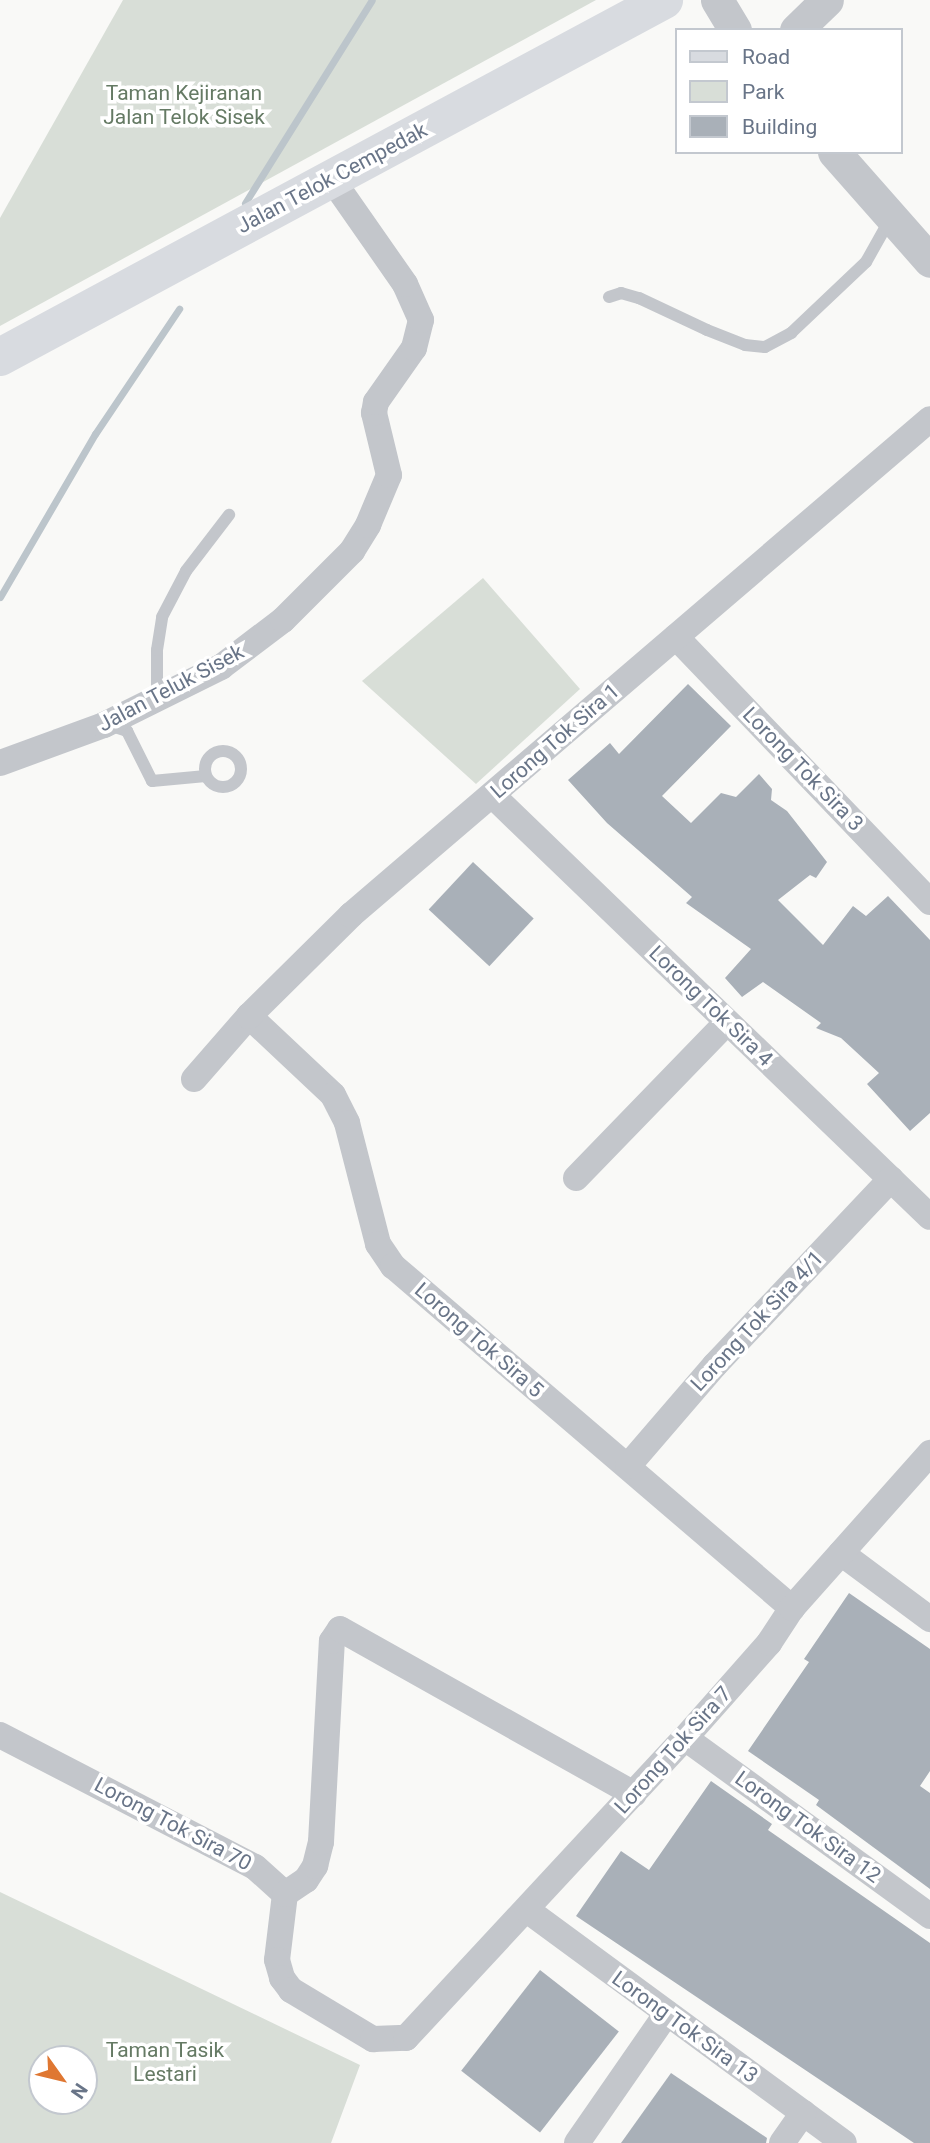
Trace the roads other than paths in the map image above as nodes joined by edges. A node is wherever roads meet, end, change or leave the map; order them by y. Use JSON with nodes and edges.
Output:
{"nodes":[{"id":1,"x":664,"y":0,"type":"edge"},
{"id":2,"x":717,"y":0,"type":"edge"},
{"id":3,"x":827,"y":0,"type":"edge"},
{"id":4,"x":734,"y":28,"type":"edge"},
{"id":5,"x":798,"y":28,"type":"edge"},
{"id":6,"x":836,"y":154,"type":"edge"},
{"id":7,"x":331,"y":178,"type":"junction"},
{"id":8,"x":891,"y":218,"type":"junction"},
{"id":9,"x":930,"y":261,"type":"edge"},
{"id":10,"x":609,"y":297,"type":"dead end"},
{"id":11,"x":0,"y":357,"type":"edge"},
{"id":12,"x":930,"y":419,"type":"edge"},
{"id":13,"x":229,"y":516,"type":"dead end"},
{"id":14,"x":676,"y":637,"type":"junction"},
{"id":15,"x":157,"y":699,"type":"junction"},
{"id":16,"x":104,"y":725,"type":"junction"},
{"id":17,"x":0,"y":763,"type":"edge"},
{"id":18,"x":206,"y":776,"type":"dead end"},
{"id":19,"x":492,"y":794,"type":"junction"},
{"id":20,"x":930,"y":902,"type":"edge"},
{"id":21,"x":249,"y":1016,"type":"junction"},
{"id":22,"x":727,"y":1022,"type":"junction"},
{"id":23,"x":194,"y":1079,"type":"dead end"},
{"id":24,"x":576,"y":1178,"type":"dead end"},
{"id":25,"x":891,"y":1179,"type":"junction"},
{"id":26,"x":930,"y":1217,"type":"edge"},
{"id":27,"x":930,"y":1453,"type":"edge"},
{"id":28,"x":628,"y":1466,"type":"junction"},
{"id":29,"x":841,"y":1553,"type":"junction"},
{"id":30,"x":792,"y":1608,"type":"junction"},
{"id":31,"x":930,"y":1619,"type":"edge"},
{"id":32,"x":0,"y":1735,"type":"edge"},
{"id":33,"x":685,"y":1738,"type":"junction"},
{"id":34,"x":634,"y":1794,"type":"junction"},
{"id":35,"x":285,"y":1894,"type":"junction"},
{"id":36,"x":527,"y":1910,"type":"junction"},
{"id":37,"x":930,"y":1916,"type":"edge"},
{"id":38,"x":667,"y":2013,"type":"junction"},
{"id":39,"x":803,"y":2113,"type":"junction"},
{"id":40,"x":577,"y":2143,"type":"edge"},
{"id":41,"x":782,"y":2143,"type":"edge"},
{"id":42,"x":844,"y":2143,"type":"edge"}],
"edges":[{"from":1,"to":7,"type":"main road","name":"Jalan Telok Cempedak"},
{"from":2,"to":4,"type":"street"},
{"from":3,"to":5,"type":"street"},
{"from":6,"to":8,"type":"street"},
{"from":7,"to":11,"type":"main road","name":"Jalan Telok Cempedak"},
{"from":7,"to":15,"type":"street","name":"Jalan Teluk Sisek"},
{"from":8,"to":9,"type":"street"},
{"from":8,"to":10,"type":"lane"},
{"from":12,"to":14,"type":"street","name":"Lorong Tok Sira 1"},
{"from":13,"to":15,"type":"lane"},
{"from":14,"to":19,"type":"street","name":"Lorong Tok Sira 1"},
{"from":14,"to":20,"type":"street","name":"Lorong Tok Sira 3"},
{"from":15,"to":16,"type":"street","name":"Jalan Teluk Sisek"},
{"from":16,"to":17,"type":"street","name":"Jalan Teluk Sisek"},
{"from":16,"to":18,"type":"lane"},
{"from":19,"to":21,"type":"street","name":"Lorong Tok Sira 1"},
{"from":19,"to":22,"type":"street","name":"Lorong Tok Sira 4"},
{"from":21,"to":23,"type":"street","name":"Lorong Tok Sira 1"},
{"from":21,"to":28,"type":"street","name":"Lorong Tok Sira 5"},
{"from":22,"to":24,"type":"street"},
{"from":22,"to":25,"type":"street","name":"Lorong Tok Sira 4"},
{"from":25,"to":26,"type":"street","name":"Lorong Tok Sira 4"},
{"from":25,"to":28,"type":"street","name":"Lorong Tok Sira 4/1"},
{"from":27,"to":29,"type":"street","name":"Lorong Tok Sira 7"},
{"from":28,"to":30,"type":"street","name":"Lorong Tok Sira 5"},
{"from":29,"to":30,"type":"street","name":"Lorong Tok Sira 7"},
{"from":29,"to":31,"type":"street"},
{"from":30,"to":33,"type":"street","name":"Lorong Tok Sira 7"},
{"from":32,"to":35,"type":"street","name":"Lorong Tok Sira 70"},
{"from":33,"to":34,"type":"street","name":"Lorong Tok Sira 7"},
{"from":33,"to":37,"type":"street","name":"Lorong Tok Sira 12"},
{"from":34,"to":35,"type":"street"},
{"from":34,"to":36,"type":"street","name":"Lorong Tok Sira 7"},
{"from":35,"to":36,"type":"street","name":"Lorong Tok Sira 7"},
{"from":36,"to":38,"type":"street","name":"Lorong Tok Sira 13"},
{"from":38,"to":39,"type":"street","name":"Lorong Tok Sira 13"},
{"from":38,"to":40,"type":"street"},
{"from":39,"to":41,"type":"street"},
{"from":39,"to":42,"type":"street","name":"Lorong Tok Sira 13"}]}
